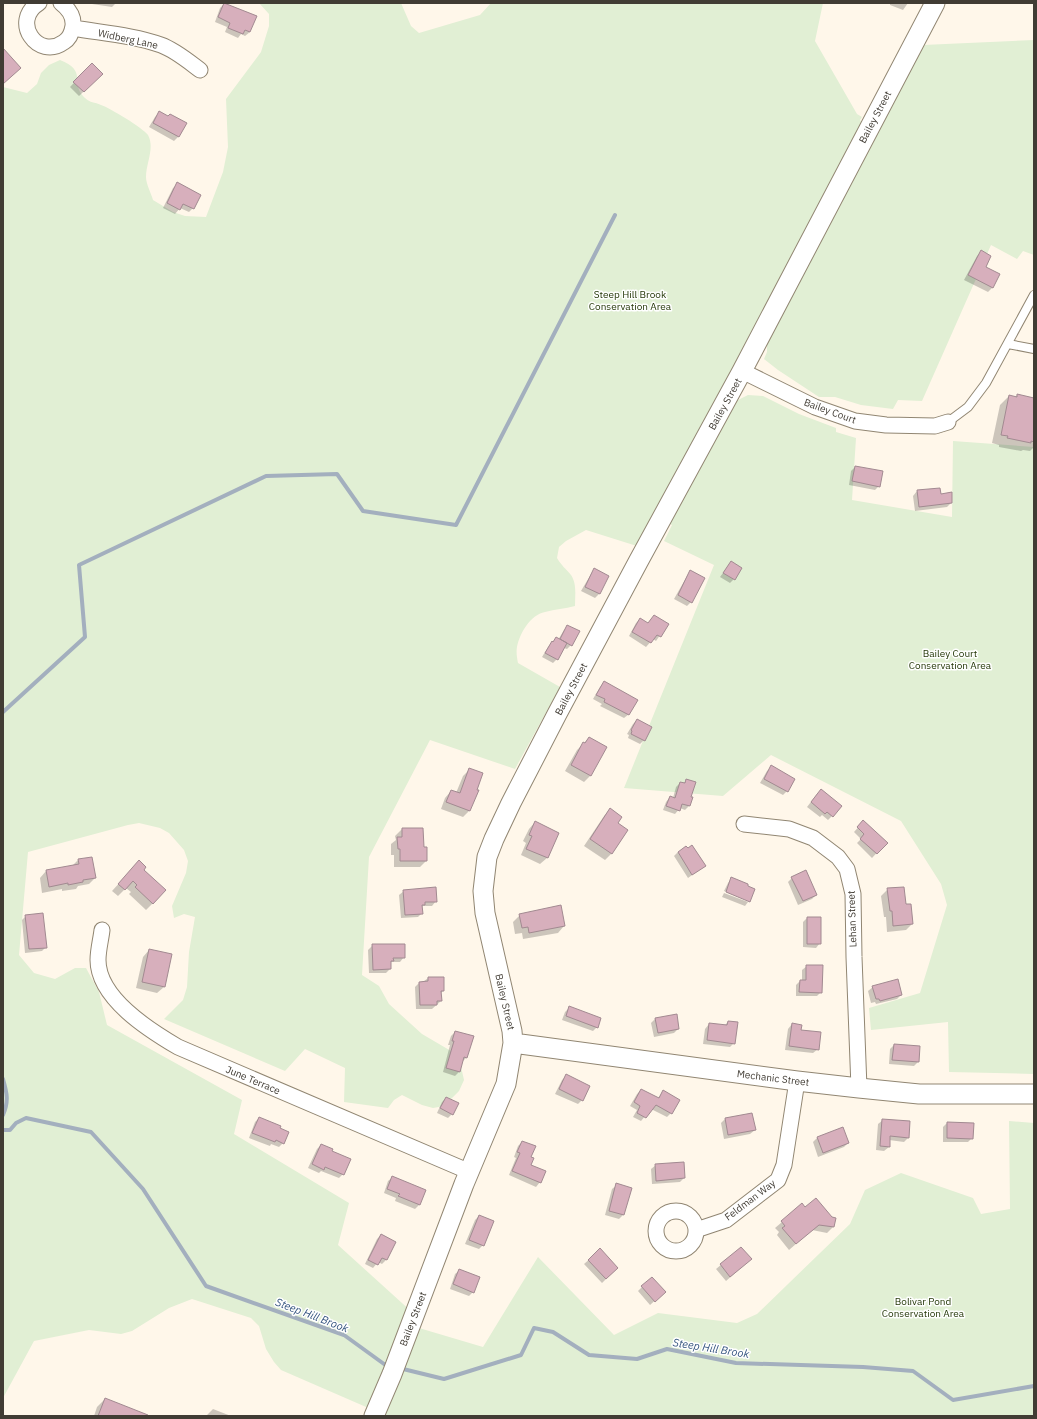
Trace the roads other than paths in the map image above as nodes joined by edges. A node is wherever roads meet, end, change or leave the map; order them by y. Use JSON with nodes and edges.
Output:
{"nodes":[{"id":1,"x":39,"y":3,"type":"edge"},
{"id":2,"x":61,"y":3,"type":"edge"},
{"id":3,"x":935,"y":3,"type":"edge"},
{"id":4,"x":73,"y":28,"type":"junction"},
{"id":5,"x":200,"y":70,"type":"dead end"},
{"id":6,"x":1034,"y":295,"type":"edge"},
{"id":7,"x":1008,"y":344,"type":"junction"},
{"id":8,"x":1034,"y":349,"type":"edge"},
{"id":9,"x":742,"y":372,"type":"junction"},
{"id":10,"x":948,"y":422,"type":"joint"},
{"id":11,"x":744,"y":824,"type":"dead end"},
{"id":12,"x":102,"y":930,"type":"dead end"},
{"id":13,"x":513,"y":1043,"type":"junction"},
{"id":14,"x":797,"y":1081,"type":"junction"},
{"id":15,"x":859,"y":1088,"type":"junction"},
{"id":16,"x":1034,"y":1094,"type":"edge"},
{"id":17,"x":470,"y":1172,"type":"junction"},
{"id":18,"x":696,"y":1230,"type":"dead end"},
{"id":19,"x":374,"y":1416,"type":"edge"}],
"edges":[{"from":1,"to":4,"type":"street"},
{"from":2,"to":4,"type":"street"},
{"from":3,"to":9,"type":"street","name":"Bailey Street"},
{"from":4,"to":5,"type":"street","name":"Widberg Lane"},
{"from":6,"to":7,"type":"lane"},
{"from":7,"to":8,"type":"lane"},
{"from":7,"to":10,"type":"lane"},
{"from":9,"to":10,"type":"street","name":"Bailey Court"},
{"from":9,"to":13,"type":"street","name":"Bailey Street"},
{"from":11,"to":15,"type":"street","name":"Lehan Street"},
{"from":12,"to":17,"type":"street","name":"June Terrace"},
{"from":13,"to":14,"type":"street","name":"Mechanic Street"},
{"from":13,"to":17,"type":"street","name":"Bailey Street"},
{"from":14,"to":15,"type":"street","name":"Mechanic Street"},
{"from":14,"to":18,"type":"street","name":"Feldman Way"},
{"from":15,"to":16,"type":"street","name":"Mechanic Street"},
{"from":17,"to":19,"type":"street","name":"Bailey Street"}]}
